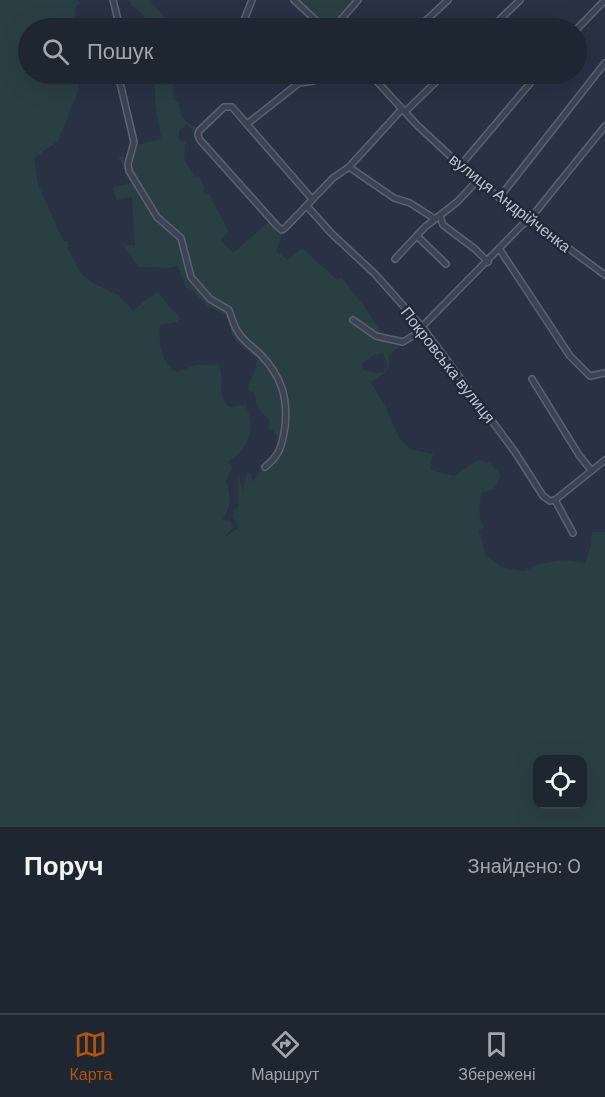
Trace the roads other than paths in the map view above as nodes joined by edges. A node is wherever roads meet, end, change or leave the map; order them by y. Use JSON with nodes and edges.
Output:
{"nodes":[{"id":1,"x":112,"y":0,"type":"edge"},
{"id":2,"x":252,"y":0,"type":"edge"},
{"id":3,"x":294,"y":0,"type":"edge"},
{"id":4,"x":358,"y":0,"type":"edge"},
{"id":5,"x":448,"y":0,"type":"edge"},
{"id":6,"x":520,"y":0,"type":"edge"},
{"id":7,"x":605,"y":0,"type":"edge"},
{"id":8,"x":117,"y":18,"type":"edge"},
{"id":9,"x":245,"y":18,"type":"edge"},
{"id":10,"x":313,"y":18,"type":"edge"},
{"id":11,"x":343,"y":18,"type":"edge"},
{"id":12,"x":429,"y":18,"type":"edge"},
{"id":13,"x":501,"y":18,"type":"edge"},
{"id":14,"x":587,"y":19,"type":"edge"},
{"id":15,"x":605,"y":63,"type":"edge"},
{"id":16,"x":120,"y":84,"type":"edge"},
{"id":17,"x":297,"y":84,"type":"edge"},
{"id":18,"x":379,"y":84,"type":"edge"},
{"id":19,"x":433,"y":84,"type":"edge"},
{"id":20,"x":530,"y":84,"type":"edge"},
{"id":21,"x":403,"y":110,"type":"junction"},
{"id":22,"x":247,"y":124,"type":"junction"},
{"id":23,"x":605,"y":126,"type":"edge"},
{"id":24,"x":460,"y":166,"type":"junction"},
{"id":25,"x":349,"y":167,"type":"junction"},
{"id":26,"x":477,"y":181,"type":"junction"},
{"id":27,"x":499,"y":198,"type":"junction"},
{"id":28,"x":312,"y":199,"type":"junction"},
{"id":29,"x":306,"y":206,"type":"junction"},
{"id":30,"x":437,"y":217,"type":"junction"},
{"id":31,"x":529,"y":220,"type":"junction"},
{"id":32,"x":417,"y":236,"type":"junction"},
{"id":33,"x":500,"y":250,"type":"junction"},
{"id":34,"x":395,"y":259,"type":"dead end"},
{"id":35,"x":488,"y":262,"type":"junction"},
{"id":36,"x":446,"y":264,"type":"dead end"},
{"id":37,"x":605,"y":275,"type":"edge"},
{"id":38,"x":353,"y":320,"type":"dead end"},
{"id":39,"x":423,"y":328,"type":"junction"},
{"id":40,"x":605,"y":373,"type":"edge"},
{"id":41,"x":532,"y":379,"type":"dead end"},
{"id":42,"x":605,"y":460,"type":"edge"},
{"id":43,"x":265,"y":467,"type":"dead end"},
{"id":44,"x":591,"y":470,"type":"junction"},
{"id":45,"x":555,"y":500,"type":"junction"},
{"id":46,"x":573,"y":533,"type":"dead end"}],
"edges":[{"from":1,"to":8,"type":"street"},
{"from":2,"to":9,"type":"street"},
{"from":3,"to":10,"type":"street"},
{"from":4,"to":11,"type":"street"},
{"from":5,"to":12,"type":"street"},
{"from":6,"to":13,"type":"street"},
{"from":7,"to":14,"type":"street"},
{"from":15,"to":27,"type":"street"},
{"from":16,"to":43,"type":"street"},
{"from":17,"to":22,"type":"street"},
{"from":18,"to":21,"type":"street","name":"вулиця Андрійченка"},
{"from":19,"to":21,"type":"street"},
{"from":20,"to":24,"type":"street"},
{"from":21,"to":24,"type":"street","name":"вулиця Андрійченка"},
{"from":21,"to":25,"type":"street"},
{"from":22,"to":28,"type":"street"},
{"from":22,"to":29,"type":"street"},
{"from":23,"to":31,"type":"street"},
{"from":24,"to":26,"type":"street","name":"вулиця Андрійченка"},
{"from":25,"to":28,"type":"street"},
{"from":25,"to":30,"type":"street"},
{"from":26,"to":27,"type":"street","name":"вулиця Андрійченка"},
{"from":26,"to":30,"type":"street"},
{"from":27,"to":31,"type":"street","name":"вулиця Андрійченка"},
{"from":28,"to":29,"type":"street"},
{"from":29,"to":39,"type":"street","name":"Покровська вулиця"},
{"from":30,"to":32,"type":"street"},
{"from":30,"to":35,"type":"street"},
{"from":31,"to":33,"type":"street"},
{"from":31,"to":37,"type":"street","name":"вулиця Андрійченка"},
{"from":32,"to":34,"type":"street"},
{"from":32,"to":36,"type":"street"},
{"from":33,"to":35,"type":"street"},
{"from":33,"to":40,"type":"street"},
{"from":35,"to":39,"type":"street"},
{"from":38,"to":39,"type":"street"},
{"from":39,"to":45,"type":"street","name":"Покровська вулиця"},
{"from":41,"to":44,"type":"street"},
{"from":42,"to":44,"type":"street"},
{"from":44,"to":45,"type":"street"},
{"from":45,"to":46,"type":"street","name":"Покровська вулиця"}]}
